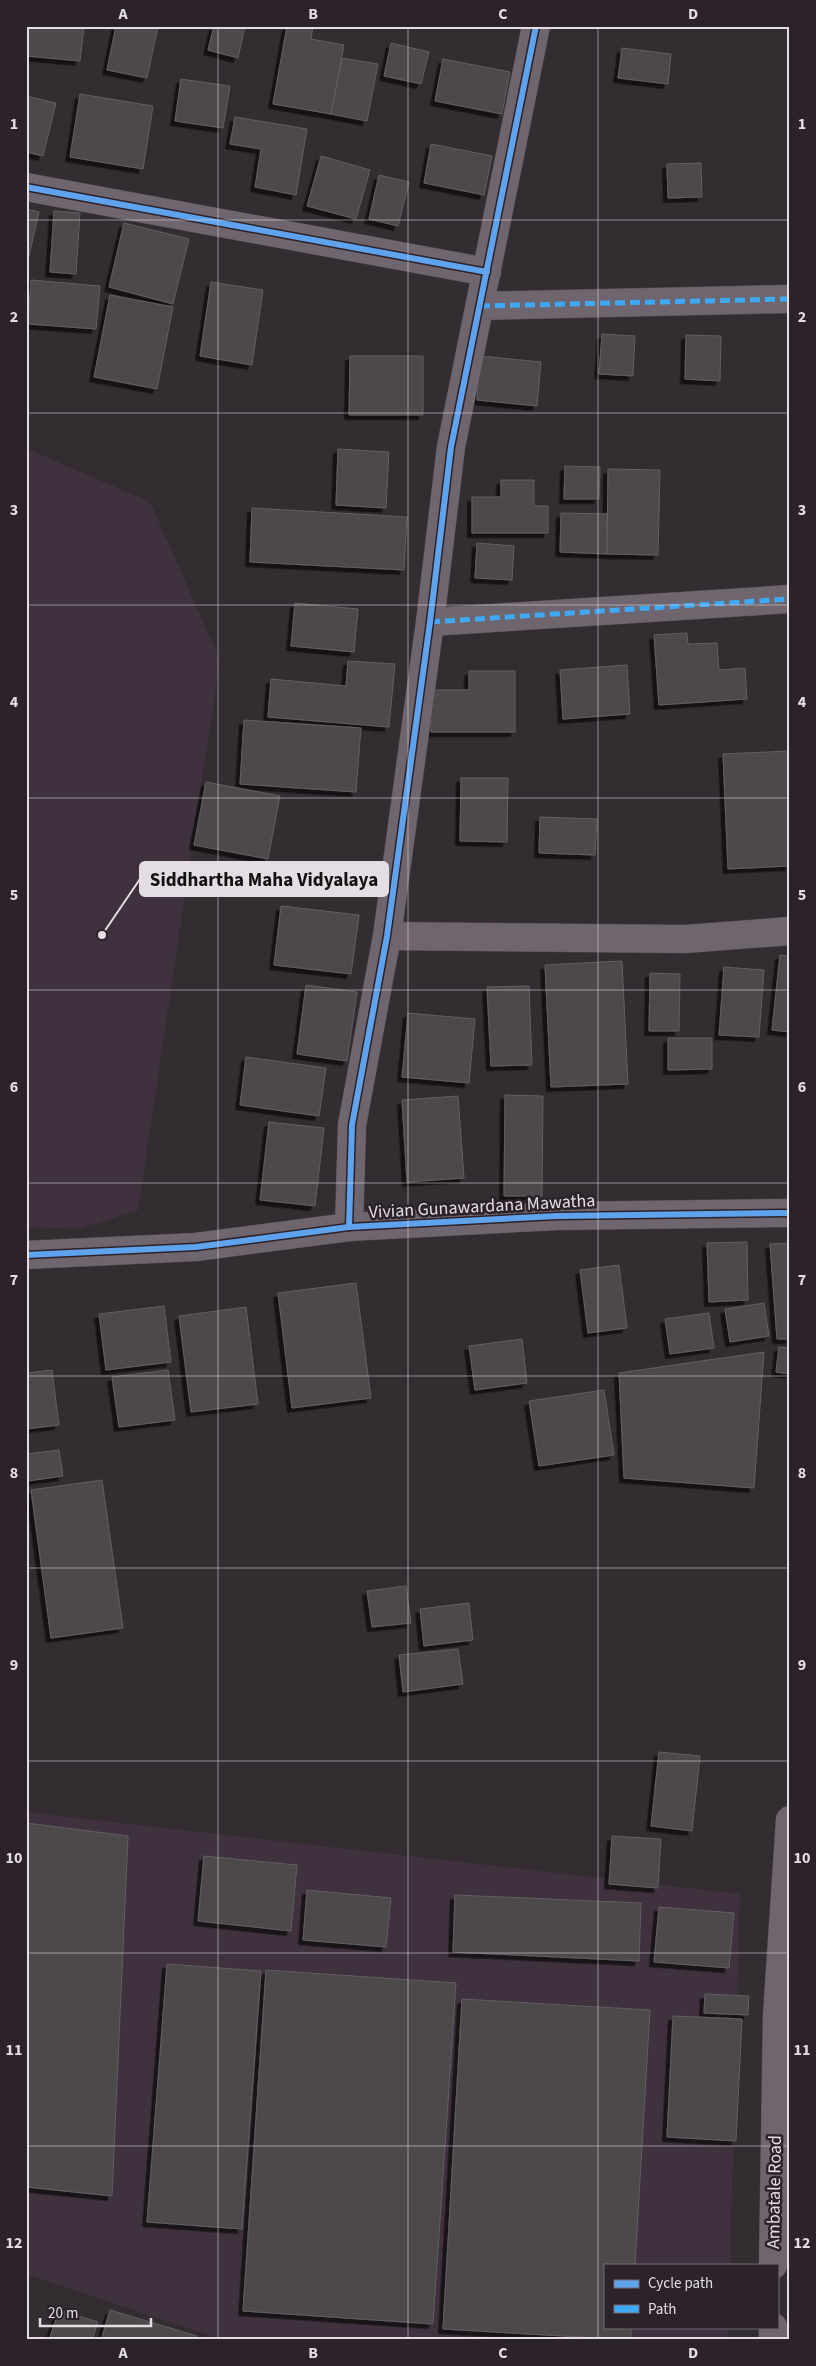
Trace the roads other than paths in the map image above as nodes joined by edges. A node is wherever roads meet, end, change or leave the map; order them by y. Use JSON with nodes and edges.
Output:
{"nodes":[{"id":1,"x":536,"y":26,"type":"edge"},
{"id":2,"x":26,"y":187,"type":"edge"},
{"id":3,"x":487,"y":272,"type":"junction"},
{"id":4,"x":788,"y":299,"type":"dead end"},
{"id":5,"x":480,"y":306,"type":"junction"},
{"id":6,"x":790,"y":599,"type":"edge"},
{"id":7,"x":430,"y":622,"type":"junction"},
{"id":8,"x":790,"y":930,"type":"edge"},
{"id":9,"x":387,"y":936,"type":"junction"},
{"id":10,"x":790,"y":1213,"type":"edge"},
{"id":11,"x":349,"y":1227,"type":"junction"},
{"id":12,"x":26,"y":1255,"type":"edge"},
{"id":13,"x":790,"y":1820,"type":"edge"},
{"id":14,"x":773,"y":2264,"type":"edge"}],
"edges":[{"from":1,"to":3,"type":"street"},
{"from":2,"to":3,"type":"street"},
{"from":3,"to":5,"type":"street"},
{"from":4,"to":5,"type":"street"},
{"from":5,"to":7,"type":"street"},
{"from":6,"to":7,"type":"street"},
{"from":7,"to":9,"type":"street"},
{"from":8,"to":9,"type":"street"},
{"from":9,"to":11,"type":"street"},
{"from":10,"to":11,"type":"street","name":"Vivian Gunawardana Mawatha"},
{"from":11,"to":12,"type":"street","name":"Vivian Gunawardana Mawatha"},
{"from":13,"to":14,"type":"main road","name":"Ambatale Road"}]}
